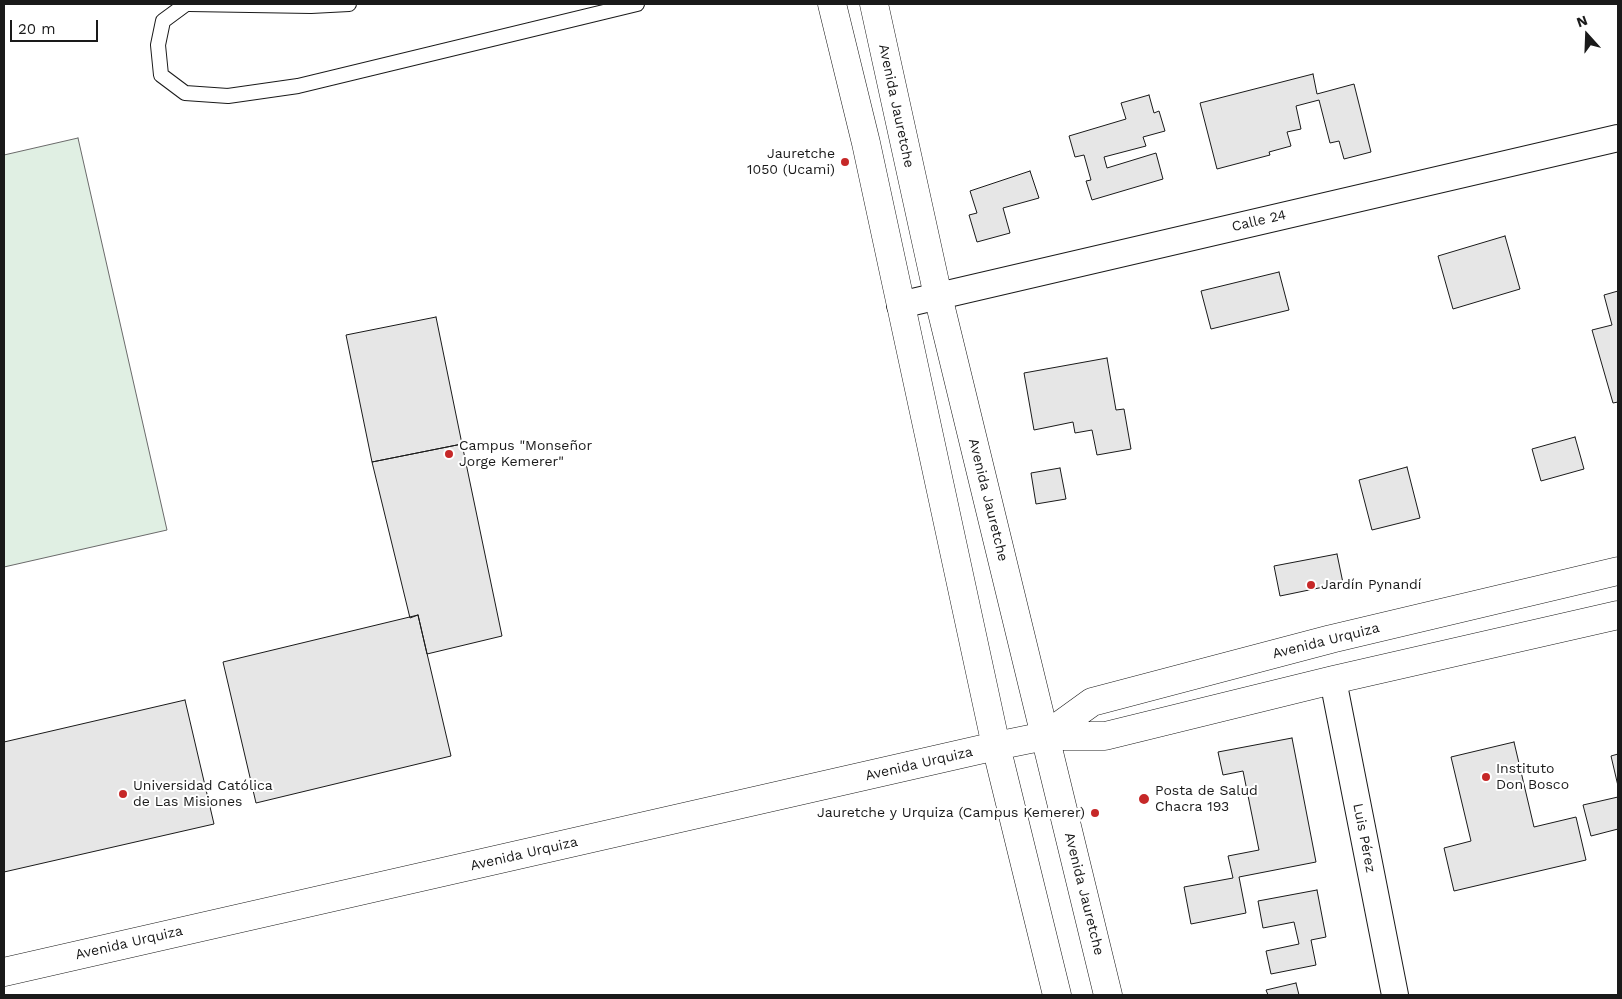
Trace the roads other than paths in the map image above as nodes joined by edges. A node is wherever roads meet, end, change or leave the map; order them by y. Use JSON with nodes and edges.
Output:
{"nodes":[{"id":1,"x":188,"y":4,"type":"edge"},
{"id":2,"x":349,"y":4,"type":"edge"},
{"id":3,"x":637,"y":4,"type":"edge"},
{"id":4,"x":832,"y":4,"type":"edge"},
{"id":5,"x":874,"y":4,"type":"edge"},
{"id":6,"x":1618,"y":138,"type":"edge"},
{"id":7,"x":938,"y":296,"type":"junction"},
{"id":8,"x":900,"y":305,"type":"junction"},
{"id":9,"x":1618,"y":571,"type":"edge"},
{"id":10,"x":1618,"y":615,"type":"edge"},
{"id":11,"x":1333,"y":680,"type":"junction"},
{"id":12,"x":1044,"y":736,"type":"junction"},
{"id":13,"x":996,"y":746,"type":"junction"},
{"id":14,"x":4,"y":972,"type":"edge"},
{"id":15,"x":1057,"y":995,"type":"edge"},
{"id":16,"x":1108,"y":995,"type":"edge"},
{"id":17,"x":1395,"y":995,"type":"edge"}],
"edges":[{"from":1,"to":2,"type":"lane"},
{"from":1,"to":3,"type":"lane"},
{"from":4,"to":8,"type":"main road"},
{"from":5,"to":7,"type":"main road","name":"Avenida Jauretche"},
{"from":6,"to":7,"type":"street","name":"Calle 24"},
{"from":7,"to":8,"type":"street","name":"Calle 24"},
{"from":7,"to":12,"type":"main road","name":"Avenida Jauretche"},
{"from":8,"to":13,"type":"main road"},
{"from":9,"to":12,"type":"main road","name":"Avenida Urquiza"},
{"from":10,"to":11,"type":"main road","name":"Avenida Urquiza"},
{"from":11,"to":12,"type":"main road","name":"Avenida Urquiza"},
{"from":11,"to":17,"type":"street","name":"Luis Pérez"},
{"from":12,"to":13,"type":"main road","name":"Avenida Urquiza"},
{"from":12,"to":16,"type":"main road","name":"Avenida Jauretche"},
{"from":13,"to":14,"type":"main road","name":"Avenida Urquiza"},
{"from":13,"to":15,"type":"main road"}]}
